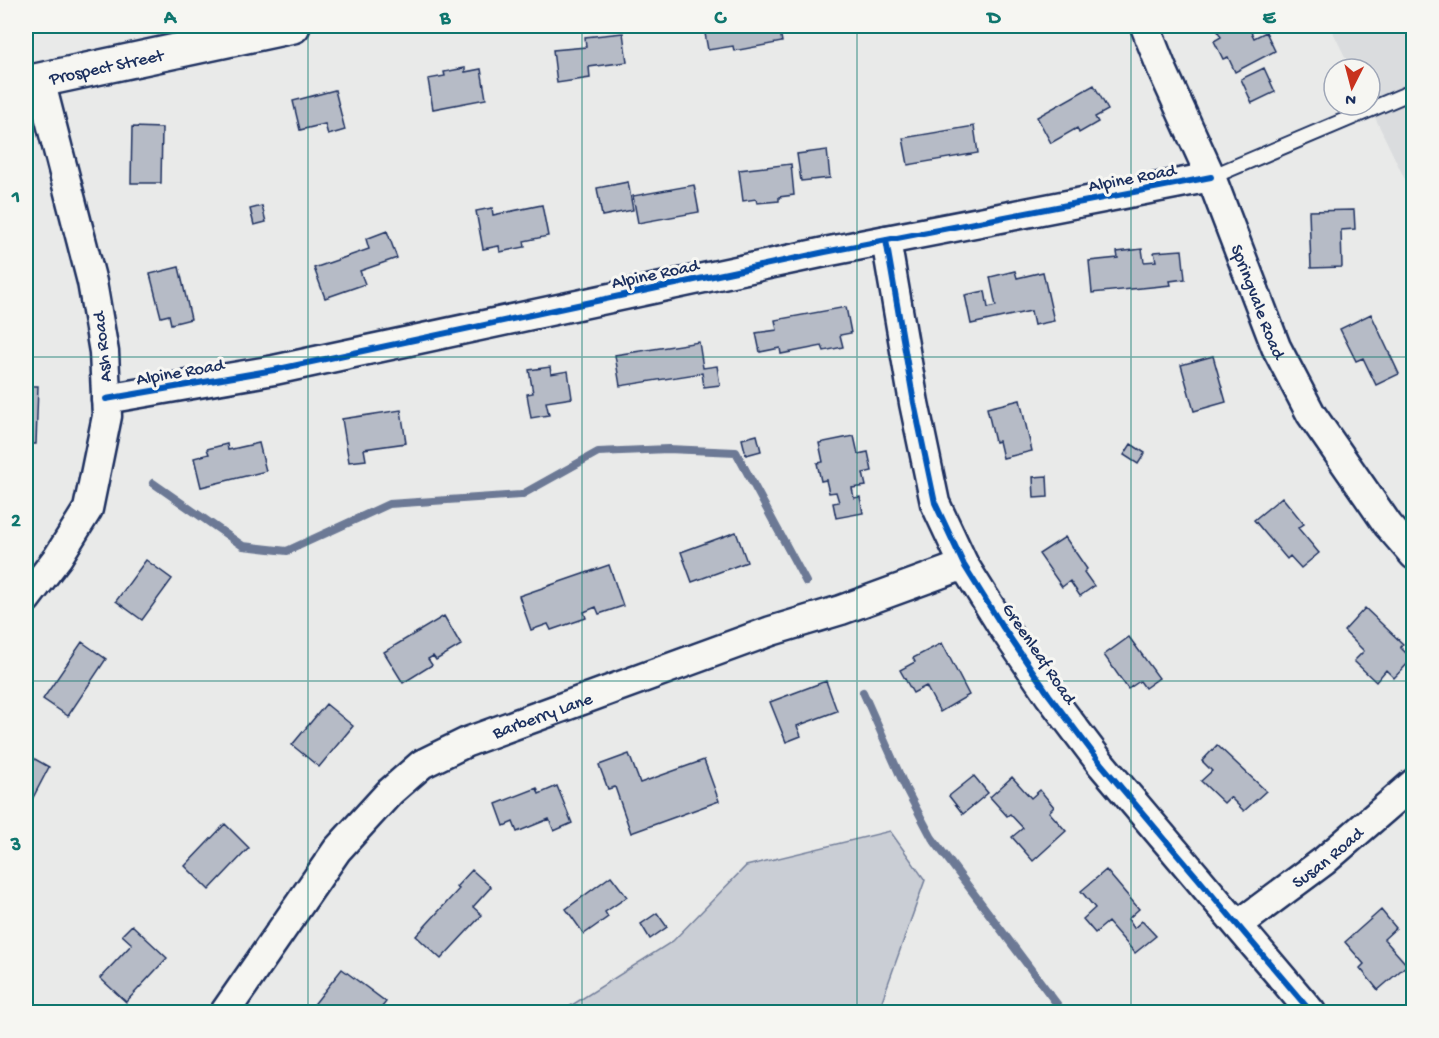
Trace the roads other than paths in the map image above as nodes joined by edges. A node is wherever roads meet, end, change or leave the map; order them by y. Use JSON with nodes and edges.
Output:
{"nodes":[{"id":1,"x":293,"y":26,"type":"edge"},
{"id":2,"x":1145,"y":26,"type":"edge"},
{"id":3,"x":33,"y":81,"type":"edge"},
{"id":4,"x":1413,"y":91,"type":"edge"},
{"id":5,"x":1211,"y":177,"type":"junction"},
{"id":6,"x":886,"y":240,"type":"junction"},
{"id":7,"x":106,"y":399,"type":"junction"},
{"id":8,"x":1413,"y":555,"type":"edge"},
{"id":9,"x":964,"y":565,"type":"junction"},
{"id":10,"x":26,"y":599,"type":"edge"},
{"id":11,"x":1413,"y":783,"type":"edge"},
{"id":12,"x":1238,"y":925,"type":"junction"},
{"id":13,"x":225,"y":1012,"type":"edge"},
{"id":14,"x":1311,"y":1012,"type":"edge"}],
"edges":[{"from":1,"to":3,"type":"street","name":"Prospect Street"},
{"from":2,"to":5,"type":"street","name":"Springvale Road"},
{"from":3,"to":7,"type":"street","name":"Ash Road"},
{"from":4,"to":5,"type":"lane","name":"Alpine Road"},
{"from":5,"to":6,"type":"street","name":"Alpine Road"},
{"from":5,"to":8,"type":"street","name":"Springvale Road"},
{"from":6,"to":7,"type":"street","name":"Alpine Road"},
{"from":6,"to":9,"type":"street","name":"Greenleaf Road"},
{"from":7,"to":10,"type":"street","name":"Ash Road"},
{"from":9,"to":12,"type":"street","name":"Greenleaf Road"},
{"from":9,"to":13,"type":"street","name":"Barberry Lane"},
{"from":11,"to":12,"type":"street","name":"Susan Road"},
{"from":12,"to":14,"type":"street","name":"Greenleaf Road"}]}
